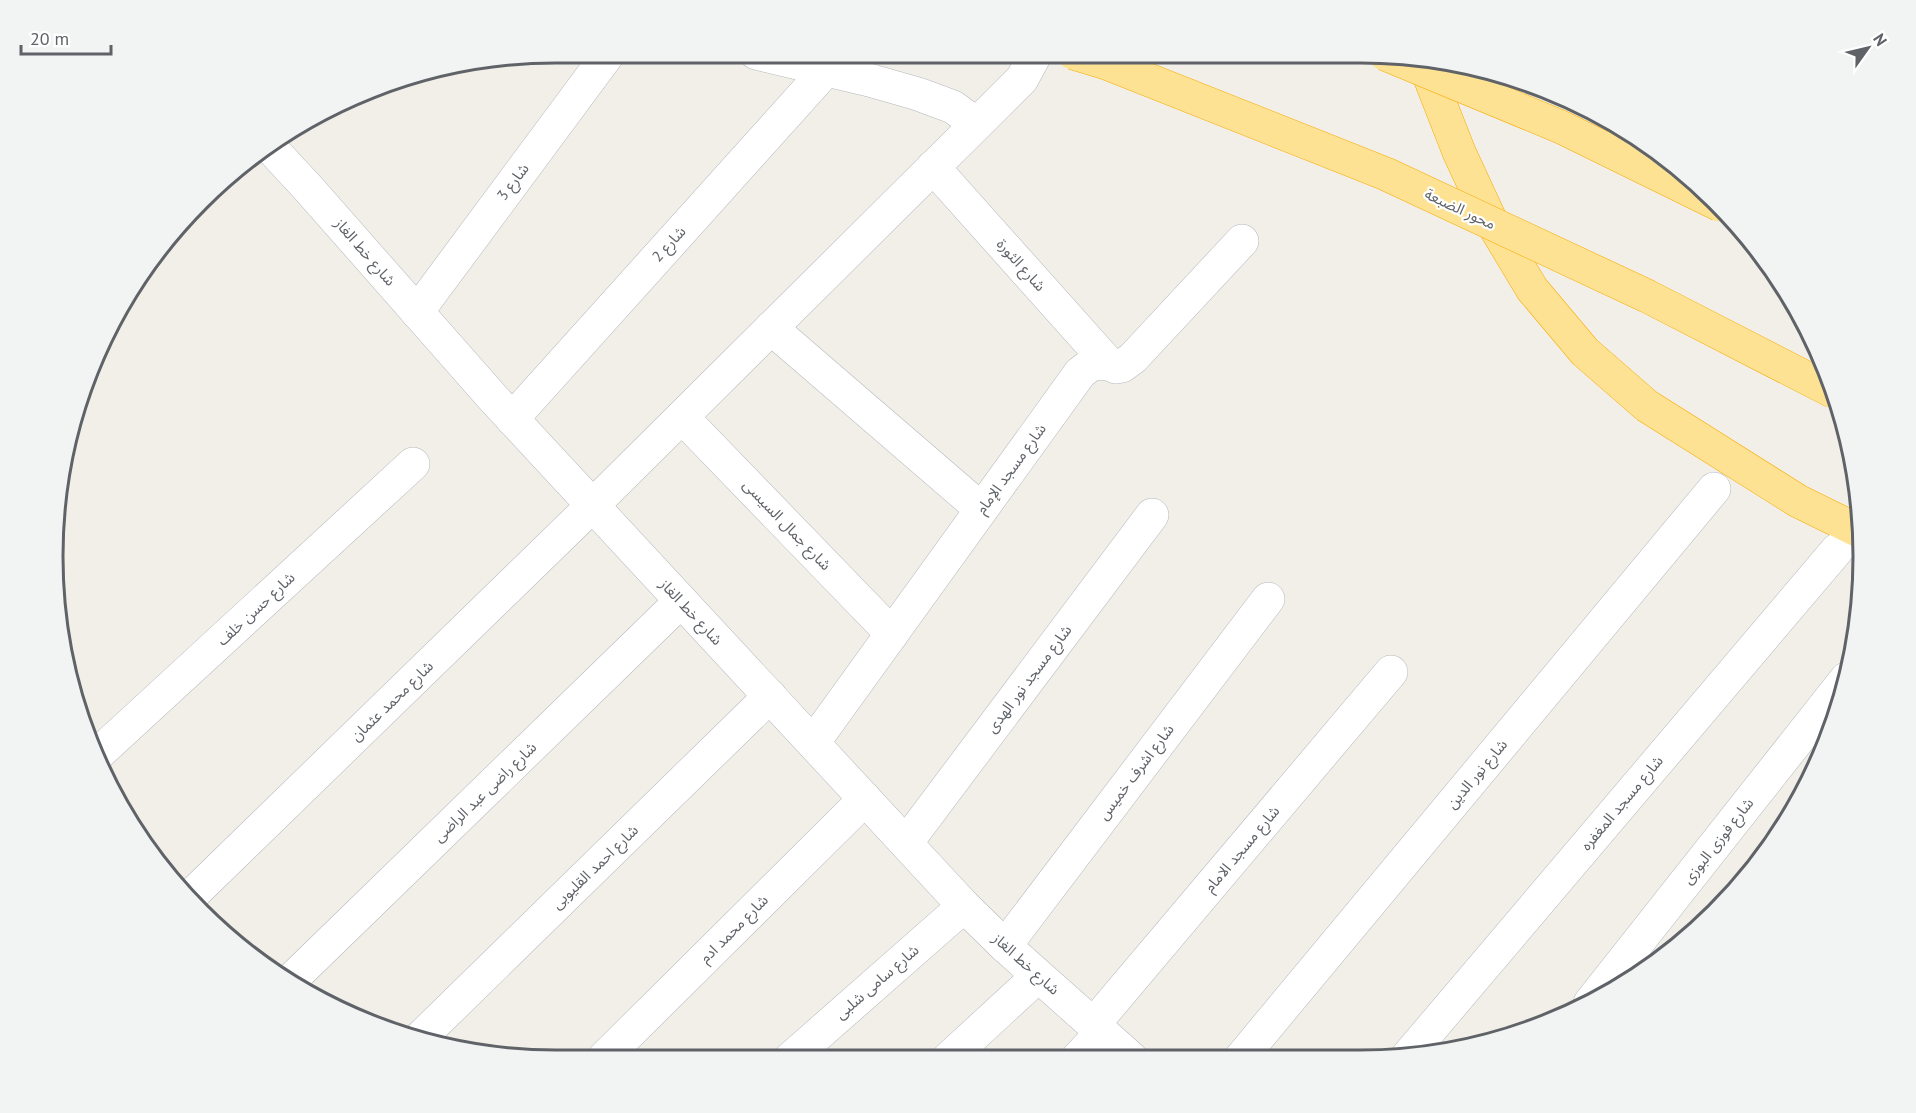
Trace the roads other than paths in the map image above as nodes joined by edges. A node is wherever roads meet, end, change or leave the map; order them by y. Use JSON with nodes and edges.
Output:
{"nodes":[{"id":1,"x":601,"y":63,"type":"edge"},
{"id":2,"x":797,"y":63,"type":"edge"},
{"id":3,"x":1031,"y":63,"type":"edge"},
{"id":4,"x":1106,"y":63,"type":"edge"},
{"id":5,"x":1414,"y":66,"type":"edge"},
{"id":6,"x":1426,"y":67,"type":"edge"},
{"id":7,"x":826,"y":70,"type":"junction"},
{"id":8,"x":976,"y":124,"type":"junction"},
{"id":9,"x":274,"y":152,"type":"edge"},
{"id":10,"x":933,"y":167,"type":"junction"},
{"id":11,"x":1692,"y":192,"type":"edge"},
{"id":12,"x":1242,"y":241,"type":"dead end"},
{"id":13,"x":417,"y":312,"type":"junction"},
{"id":14,"x":771,"y":328,"type":"junction"},
{"id":15,"x":1108,"y":364,"type":"junction"},
{"id":16,"x":1822,"y":386,"type":"edge"},
{"id":17,"x":682,"y":417,"type":"junction"},
{"id":18,"x":512,"y":418,"type":"junction"},
{"id":19,"x":413,"y":464,"type":"dead end"},
{"id":20,"x":1714,"y":489,"type":"dead end"},
{"id":21,"x":592,"y":506,"type":"junction"},
{"id":22,"x":981,"y":509,"type":"junction"},
{"id":23,"x":1152,"y":515,"type":"dead end"},
{"id":24,"x":1849,"y":541,"type":"edge"},
{"id":25,"x":1268,"y":598,"type":"dead end"},
{"id":26,"x":681,"y":601,"type":"junction"},
{"id":27,"x":892,"y":634,"type":"junction"},
{"id":28,"x":1390,"y":672,"type":"dead end"},
{"id":29,"x":770,"y":696,"type":"junction"},
{"id":30,"x":1832,"y":696,"type":"edge"},
{"id":31,"x":813,"y":743,"type":"junction"},
{"id":32,"x":103,"y":749,"type":"edge"},
{"id":33,"x":865,"y":799,"type":"junction"},
{"id":34,"x":906,"y":843,"type":"junction"},
{"id":35,"x":195,"y":892,"type":"edge"},
{"id":36,"x":964,"y":906,"type":"junction"},
{"id":37,"x":1005,"y":946,"type":"junction"},
{"id":38,"x":296,"y":975,"type":"edge"},
{"id":39,"x":1038,"y":976,"type":"junction"},
{"id":40,"x":1604,"y":985,"type":"edge"},
{"id":41,"x":1097,"y":1028,"type":"junction"},
{"id":42,"x":426,"y":1032,"type":"edge"},
{"id":43,"x":1416,"y":1047,"type":"edge"},
{"id":44,"x":612,"y":1050,"type":"edge"},
{"id":45,"x":800,"y":1050,"type":"edge"},
{"id":46,"x":958,"y":1050,"type":"edge"},
{"id":47,"x":1083,"y":1050,"type":"edge"},
{"id":48,"x":1122,"y":1050,"type":"edge"},
{"id":49,"x":1247,"y":1050,"type":"edge"}],
"edges":[{"from":1,"to":13,"type":"street","name":"شارع 3"},
{"from":2,"to":7,"type":"street"},
{"from":3,"to":8,"type":"street","name":"شارع محمد عثمان"},
{"from":4,"to":16,"type":"highway","name":"محور الضبعة","bridge":true},
{"from":5,"to":11,"type":"highway","bridge":true},
{"from":6,"to":24,"type":"highway","bridge":true},
{"from":7,"to":8,"type":"street"},
{"from":7,"to":18,"type":"street","name":"شارع 2"},
{"from":8,"to":10,"type":"street","name":"شارع محمد عثمان"},
{"from":9,"to":13,"type":"street","name":"شارع خط الغاز"},
{"from":10,"to":14,"type":"street","name":"شارع محمد عثمان"},
{"from":10,"to":15,"type":"street","name":"شارع الثورة"},
{"from":12,"to":15,"type":"street","name":"شارع مسجد الإمام"},
{"from":13,"to":18,"type":"street","name":"شارع خط الغاز"},
{"from":14,"to":17,"type":"street","name":"شارع محمد عثمان"},
{"from":14,"to":22,"type":"street"},
{"from":15,"to":22,"type":"street","name":"شارع مسجد الإمام"},
{"from":17,"to":21,"type":"street","name":"شارع محمد عثمان"},
{"from":17,"to":27,"type":"street","name":"شارع جمال السيسى"},
{"from":18,"to":21,"type":"street","name":"شارع خط الغاز"},
{"from":19,"to":32,"type":"street","name":"شارع حسن خلف"},
{"from":20,"to":49,"type":"street","name":"شارع نور الدين"},
{"from":21,"to":26,"type":"street","name":"شارع خط الغاز"},
{"from":21,"to":35,"type":"street","name":"شارع محمد عثمان"},
{"from":22,"to":27,"type":"street","name":"شارع مسجد الإمام"},
{"from":23,"to":34,"type":"street","name":"شارع مسجد نور الهدى"},
{"from":24,"to":43,"type":"street","name":"شارع مسجد المغفره"},
{"from":25,"to":37,"type":"street","name":"شارع اشرف خميس"},
{"from":26,"to":29,"type":"street","name":"شارع خط الغاز"},
{"from":26,"to":38,"type":"street","name":"شارع راضى عبد الراضى"},
{"from":27,"to":31,"type":"street","name":"شارع مسجد الإمام"},
{"from":28,"to":41,"type":"street","name":"شارع مسجد الامام"},
{"from":29,"to":31,"type":"street","name":"شارع خط الغاز"},
{"from":29,"to":42,"type":"street","name":"شارع احمد القليوبى"},
{"from":30,"to":40,"type":"street","name":"شارع فوزى البوزى"},
{"from":31,"to":33,"type":"street","name":"شارع خط الغاز"},
{"from":33,"to":34,"type":"street","name":"شارع خط الغاز"},
{"from":33,"to":44,"type":"street","name":"شارع محمد ادم"},
{"from":34,"to":36,"type":"street","name":"شارع خط الغاز"},
{"from":36,"to":37,"type":"street","name":"شارع خط الغاز"},
{"from":36,"to":45,"type":"street","name":"شارع سامى شلبى"},
{"from":37,"to":39,"type":"street","name":"شارع خط الغاز"},
{"from":39,"to":41,"type":"street","name":"شارع خط الغاز"},
{"from":39,"to":46,"type":"street"},
{"from":41,"to":47,"type":"street","name":"شارع مسجد الامام"},
{"from":41,"to":48,"type":"street","name":"شارع خط الغاز"}]}
